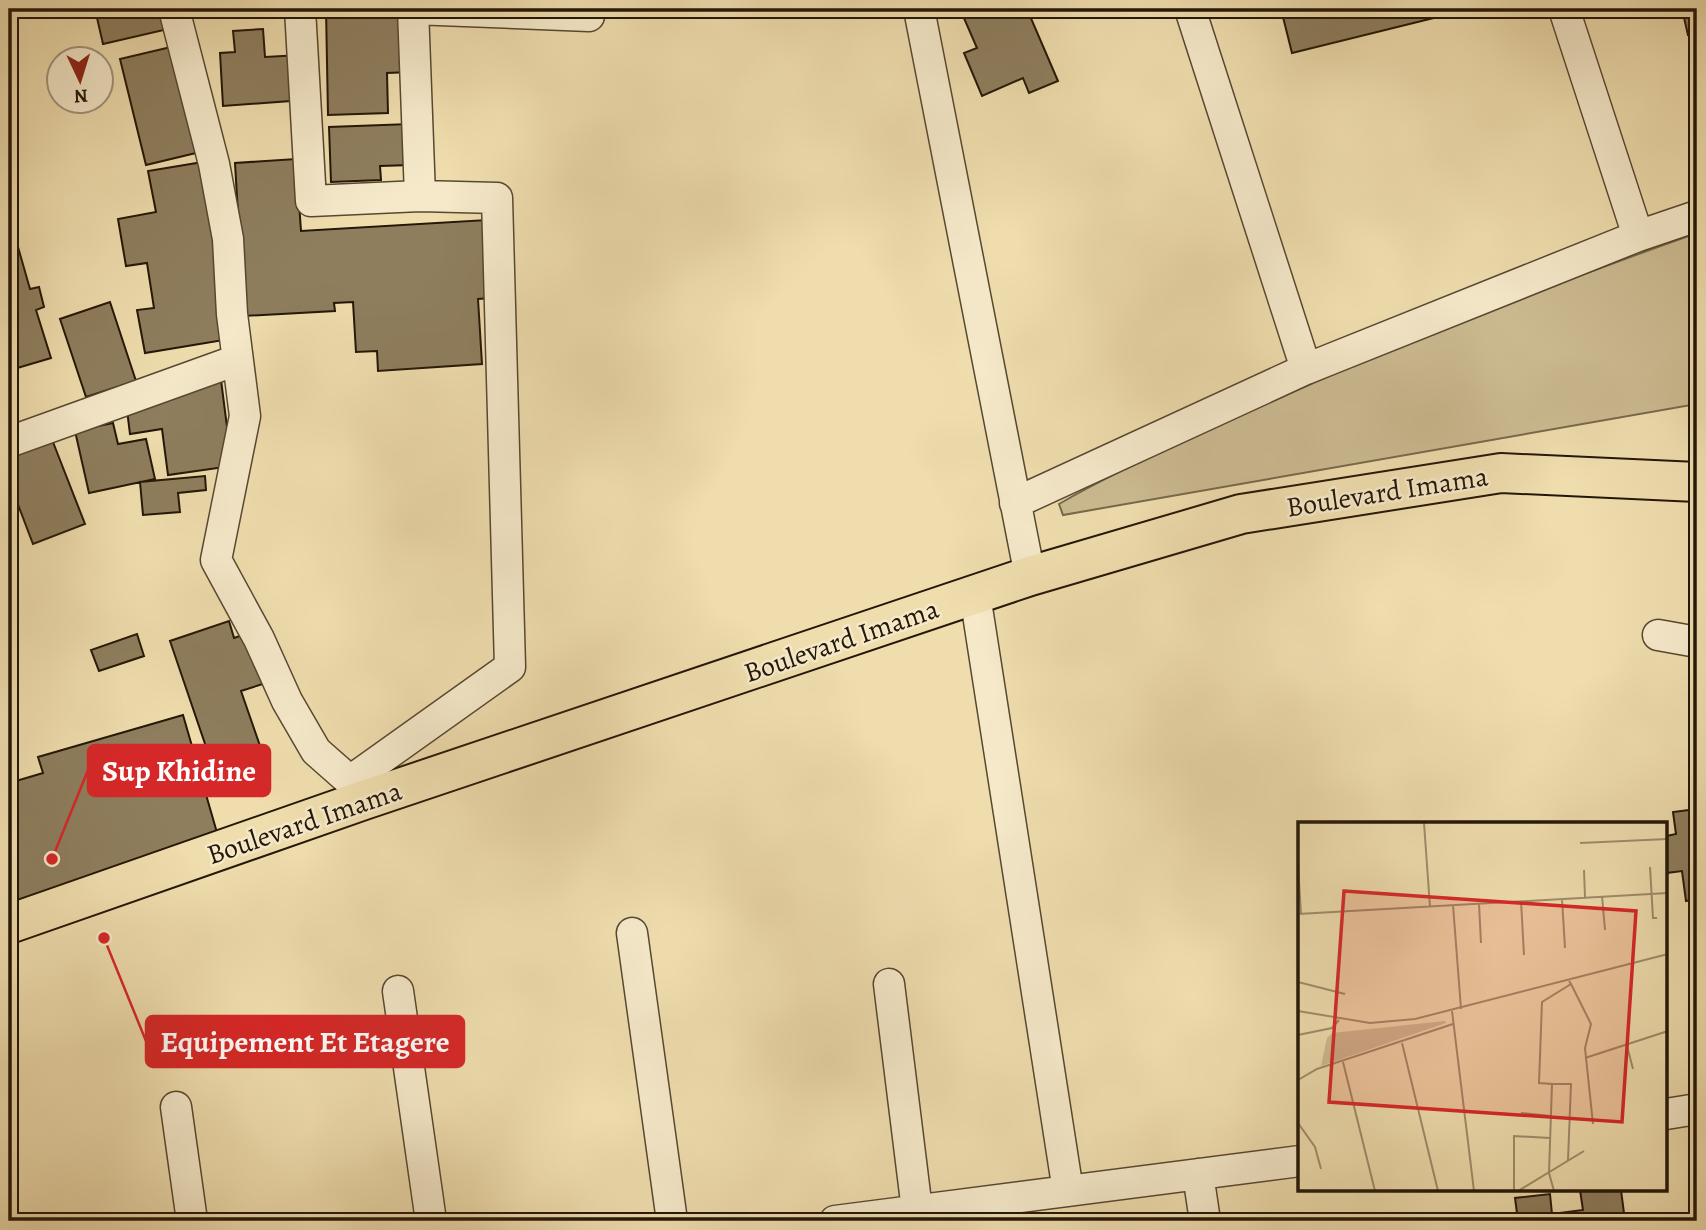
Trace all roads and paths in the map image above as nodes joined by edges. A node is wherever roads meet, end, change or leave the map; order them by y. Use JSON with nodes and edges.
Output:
{"nodes":[{"id":1,"x":174,"y":9,"type":"edge"},
{"id":2,"x":300,"y":9,"type":"edge"},
{"id":3,"x":413,"y":9,"type":"edge"},
{"id":4,"x":919,"y":9,"type":"edge"},
{"id":5,"x":1190,"y":9,"type":"edge"},
{"id":6,"x":1564,"y":9,"type":"edge"},
{"id":7,"x":589,"y":16,"type":"dead end"},
{"id":8,"x":420,"y":195,"type":"junction"},
{"id":9,"x":1697,"y":216,"type":"edge"},
{"id":10,"x":1638,"y":236,"type":"junction"},
{"id":11,"x":237,"y":360,"type":"junction"},
{"id":12,"x":1306,"y":369,"type":"junction"},
{"id":13,"x":9,"y":442,"type":"edge"},
{"id":14,"x":1691,"y":474,"type":"edge"},
{"id":15,"x":1015,"y":503,"type":"junction"},
{"id":16,"x":1030,"y":576,"type":"junction"},
{"id":17,"x":975,"y":595,"type":"junction"},
{"id":18,"x":1658,"y":635,"type":"dead end"},
{"id":19,"x":1697,"y":642,"type":"edge"},
{"id":20,"x":357,"y":791,"type":"junction"},
{"id":21,"x":9,"y":924,"type":"edge"},
{"id":22,"x":632,"y":933,"type":"dead end"},
{"id":23,"x":889,"y":984,"type":"dead end"},
{"id":24,"x":398,"y":991,"type":"dead end"},
{"id":25,"x":176,"y":1107,"type":"dead end"},
{"id":26,"x":1697,"y":1110,"type":"edge"},
{"id":27,"x":1668,"y":1114,"type":"edge"},
{"id":28,"x":1298,"y":1161,"type":"edge"},
{"id":29,"x":1198,"y":1174,"type":"junction"},
{"id":30,"x":1068,"y":1191,"type":"junction"},
{"id":31,"x":917,"y":1210,"type":"junction"},
{"id":32,"x":192,"y":1221,"type":"edge"},
{"id":33,"x":431,"y":1221,"type":"edge"},
{"id":34,"x":672,"y":1221,"type":"edge"},
{"id":35,"x":835,"y":1221,"type":"edge"},
{"id":36,"x":1205,"y":1221,"type":"edge"}],
"edges":[{"from":1,"to":11,"type":"street"},
{"from":2,"to":8,"type":"street"},
{"from":3,"to":7,"type":"street"},
{"from":3,"to":8,"type":"street"},
{"from":4,"to":15,"type":"street"},
{"from":5,"to":12,"type":"street"},
{"from":6,"to":10,"type":"street"},
{"from":8,"to":20,"type":"street"},
{"from":9,"to":10,"type":"street"},
{"from":10,"to":12,"type":"street"},
{"from":11,"to":13,"type":"street"},
{"from":11,"to":20,"type":"street"},
{"from":12,"to":15,"type":"street"},
{"from":14,"to":16,"type":"main road","name":"Boulevard Imama"},
{"from":15,"to":16,"type":"street"},
{"from":16,"to":17,"type":"main road","name":"Boulevard Imama"},
{"from":17,"to":20,"type":"main road","name":"Boulevard Imama"},
{"from":17,"to":30,"type":"street"},
{"from":18,"to":19,"type":"street"},
{"from":20,"to":21,"type":"main road","name":"Boulevard Imama"},
{"from":22,"to":34,"type":"street"},
{"from":23,"to":31,"type":"street"},
{"from":24,"to":33,"type":"street"},
{"from":25,"to":32,"type":"street"},
{"from":26,"to":27,"type":"street"},
{"from":28,"to":29,"type":"street"},
{"from":29,"to":30,"type":"street"},
{"from":29,"to":36,"type":"street"},
{"from":30,"to":31,"type":"street"},
{"from":31,"to":35,"type":"street"}]}
